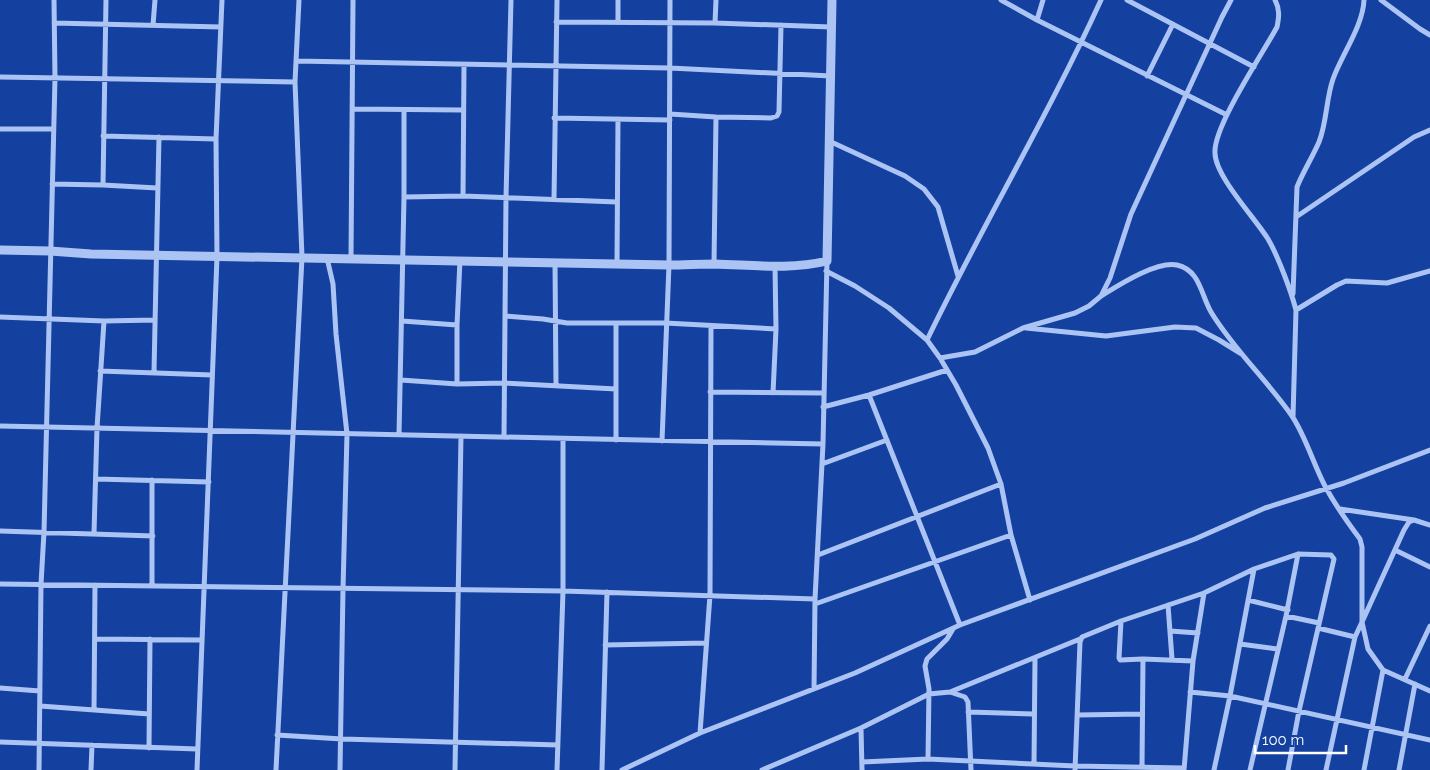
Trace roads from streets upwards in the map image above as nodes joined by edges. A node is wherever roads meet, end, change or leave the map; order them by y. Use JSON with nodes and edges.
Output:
{"nodes":[{"id":1,"x":54,"y":0,"type":"edge"},
{"id":2,"x":106,"y":0,"type":"edge"},
{"id":3,"x":155,"y":0,"type":"edge"},
{"id":4,"x":222,"y":0,"type":"edge"},
{"id":5,"x":299,"y":0,"type":"edge"},
{"id":6,"x":353,"y":0,"type":"edge"},
{"id":7,"x":511,"y":0,"type":"edge"},
{"id":8,"x":557,"y":0,"type":"edge"},
{"id":9,"x":618,"y":0,"type":"edge"},
{"id":10,"x":670,"y":0,"type":"edge"},
{"id":11,"x":716,"y":0,"type":"edge"},
{"id":12,"x":832,"y":0,"type":"edge"},
{"id":13,"x":1001,"y":0,"type":"edge"},
{"id":14,"x":1043,"y":0,"type":"edge"},
{"id":15,"x":1101,"y":0,"type":"edge"},
{"id":16,"x":1127,"y":0,"type":"edge"},
{"id":17,"x":1231,"y":0,"type":"edge"},
{"id":18,"x":1275,"y":0,"type":"edge"},
{"id":19,"x":1364,"y":0,"type":"edge"},
{"id":20,"x":1381,"y":0,"type":"edge"},
{"id":21,"x":1037,"y":20,"type":"junction"},
{"id":22,"x":556,"y":22,"type":"junction"},
{"id":23,"x":618,"y":22,"type":"junction"},
{"id":24,"x":54,"y":23,"type":"junction"},
{"id":25,"x":670,"y":23,"type":"junction"},
{"id":26,"x":715,"y":23,"type":"junction"},
{"id":27,"x":1173,"y":24,"type":"junction"},
{"id":28,"x":106,"y":25,"type":"junction"},
{"id":29,"x":153,"y":25,"type":"junction"},
{"id":30,"x":781,"y":25,"type":"junction"},
{"id":31,"x":221,"y":27,"type":"junction"},
{"id":32,"x":831,"y":27,"type":"junction"},
{"id":33,"x":1430,"y":35,"type":"edge"},
{"id":34,"x":1082,"y":42,"type":"junction"},
{"id":35,"x":1210,"y":43,"type":"junction"},
{"id":36,"x":296,"y":61,"type":"junction"},
{"id":37,"x":352,"y":63,"type":"junction"},
{"id":38,"x":464,"y":65,"type":"junction"},
{"id":39,"x":509,"y":66,"type":"junction"},
{"id":40,"x":555,"y":66,"type":"junction"},
{"id":41,"x":1254,"y":67,"type":"junction"},
{"id":42,"x":670,"y":68,"type":"junction"},
{"id":43,"x":780,"y":74,"type":"junction"},
{"id":44,"x":831,"y":76,"type":"junction"},
{"id":45,"x":1147,"y":76,"type":"junction"},
{"id":46,"x":0,"y":77,"type":"edge"},
{"id":47,"x":54,"y":78,"type":"junction"},
{"id":48,"x":104,"y":79,"type":"junction"},
{"id":49,"x":218,"y":82,"type":"junction"},
{"id":50,"x":295,"y":82,"type":"junction"},
{"id":51,"x":1186,"y":95,"type":"junction"},
{"id":52,"x":352,"y":110,"type":"junction"},
{"id":53,"x":463,"y":110,"type":"junction"},
{"id":54,"x":404,"y":111,"type":"junction"},
{"id":55,"x":1227,"y":115,"type":"junction"},
{"id":56,"x":670,"y":117,"type":"junction"},
{"id":57,"x":716,"y":117,"type":"junction"},
{"id":58,"x":554,"y":118,"type":"junction"},
{"id":59,"x":618,"y":119,"type":"junction"},
{"id":60,"x":0,"y":129,"type":"edge"},
{"id":61,"x":54,"y":129,"type":"junction"},
{"id":62,"x":1430,"y":130,"type":"edge"},
{"id":63,"x":103,"y":136,"type":"junction"},
{"id":64,"x":159,"y":137,"type":"junction"},
{"id":65,"x":216,"y":139,"type":"junction"},
{"id":66,"x":830,"y":140,"type":"junction"},
{"id":67,"x":52,"y":184,"type":"junction"},
{"id":68,"x":103,"y":185,"type":"junction"},
{"id":69,"x":157,"y":188,"type":"junction"},
{"id":70,"x":464,"y":196,"type":"junction"},
{"id":71,"x":404,"y":197,"type":"junction"},
{"id":72,"x":506,"y":197,"type":"junction"},
{"id":73,"x":554,"y":199,"type":"junction"},
{"id":74,"x":617,"y":202,"type":"junction"},
{"id":75,"x":1296,"y":218,"type":"junction"},
{"id":76,"x":0,"y":250,"type":"edge"},
{"id":77,"x":50,"y":250,"type":"junction"},
{"id":78,"x":158,"y":255,"type":"junction"},
{"id":79,"x":217,"y":257,"type":"junction"},
{"id":80,"x":302,"y":257,"type":"junction"},
{"id":81,"x":327,"y":258,"type":"junction"},
{"id":82,"x":351,"y":259,"type":"junction"},
{"id":83,"x":402,"y":260,"type":"junction"},
{"id":84,"x":460,"y":260,"type":"junction"},
{"id":85,"x":506,"y":262,"type":"junction"},
{"id":86,"x":554,"y":262,"type":"junction"},
{"id":87,"x":617,"y":264,"type":"junction"},
{"id":88,"x":714,"y":264,"type":"junction"},
{"id":89,"x":669,"y":265,"type":"junction"},
{"id":90,"x":827,"y":266,"type":"junction"},
{"id":91,"x":775,"y":267,"type":"junction"},
{"id":92,"x":1430,"y":271,"type":"edge"},
{"id":93,"x":958,"y":276,"type":"junction"},
{"id":94,"x":1101,"y":296,"type":"junction"},
{"id":95,"x":1293,"y":298,"type":"junction"},
{"id":96,"x":1296,"y":310,"type":"junction"},
{"id":97,"x":506,"y":316,"type":"junction"},
{"id":98,"x":0,"y":317,"type":"edge"},
{"id":99,"x":48,"y":320,"type":"junction"},
{"id":100,"x":156,"y":320,"type":"junction"},
{"id":101,"x":104,"y":321,"type":"junction"},
{"id":102,"x":402,"y":321,"type":"junction"},
{"id":103,"x":555,"y":321,"type":"junction"},
{"id":104,"x":666,"y":323,"type":"junction"},
{"id":105,"x":616,"y":324,"type":"junction"},
{"id":106,"x":457,"y":325,"type":"junction"},
{"id":107,"x":711,"y":327,"type":"junction"},
{"id":108,"x":1023,"y":328,"type":"junction"},
{"id":109,"x":776,"y":330,"type":"junction"},
{"id":110,"x":927,"y":340,"type":"junction"},
{"id":111,"x":1244,"y":357,"type":"junction"},
{"id":112,"x":940,"y":358,"type":"junction"},
{"id":113,"x":947,"y":370,"type":"junction"},
{"id":114,"x":100,"y":371,"type":"junction"},
{"id":115,"x":154,"y":372,"type":"junction"},
{"id":116,"x":212,"y":375,"type":"junction"},
{"id":117,"x":401,"y":380,"type":"junction"},
{"id":118,"x":505,"y":383,"type":"junction"},
{"id":119,"x":457,"y":384,"type":"junction"},
{"id":120,"x":556,"y":386,"type":"junction"},
{"id":121,"x":616,"y":389,"type":"junction"},
{"id":122,"x":710,"y":392,"type":"junction"},
{"id":123,"x":773,"y":393,"type":"junction"},
{"id":124,"x":823,"y":393,"type":"junction"},
{"id":125,"x":869,"y":395,"type":"junction"},
{"id":126,"x":823,"y":407,"type":"junction"},
{"id":127,"x":1293,"y":418,"type":"junction"},
{"id":128,"x":0,"y":426,"type":"edge"},
{"id":129,"x":46,"y":427,"type":"junction"},
{"id":130,"x":97,"y":428,"type":"junction"},
{"id":131,"x":211,"y":431,"type":"junction"},
{"id":132,"x":293,"y":433,"type":"junction"},
{"id":133,"x":347,"y":434,"type":"junction"},
{"id":134,"x":399,"y":435,"type":"junction"},
{"id":135,"x":460,"y":436,"type":"junction"},
{"id":136,"x":504,"y":437,"type":"junction"},
{"id":137,"x":563,"y":439,"type":"junction"},
{"id":138,"x":616,"y":440,"type":"junction"},
{"id":139,"x":887,"y":440,"type":"junction"},
{"id":140,"x":662,"y":441,"type":"junction"},
{"id":141,"x":711,"y":442,"type":"junction"},
{"id":142,"x":822,"y":444,"type":"junction"},
{"id":143,"x":1430,"y":450,"type":"edge"},
{"id":144,"x":822,"y":464,"type":"junction"},
{"id":145,"x":96,"y":479,"type":"junction"},
{"id":146,"x":152,"y":480,"type":"junction"},
{"id":147,"x":209,"y":482,"type":"junction"},
{"id":148,"x":1001,"y":484,"type":"junction"},
{"id":149,"x":1326,"y":489,"type":"junction"},
{"id":150,"x":1340,"y":509,"type":"junction"},
{"id":151,"x":918,"y":516,"type":"junction"},
{"id":152,"x":1414,"y":520,"type":"junction"},
{"id":153,"x":1430,"y":526,"type":"edge"},
{"id":154,"x":0,"y":531,"type":"edge"},
{"id":155,"x":44,"y":532,"type":"junction"},
{"id":156,"x":94,"y":534,"type":"junction"},
{"id":157,"x":1011,"y":535,"type":"junction"},
{"id":158,"x":153,"y":536,"type":"junction"},
{"id":159,"x":1395,"y":550,"type":"junction"},
{"id":160,"x":1298,"y":554,"type":"junction"},
{"id":161,"x":818,"y":555,"type":"junction"},
{"id":162,"x":936,"y":561,"type":"junction"},
{"id":163,"x":1430,"y":567,"type":"edge"},
{"id":164,"x":1254,"y":569,"type":"junction"},
{"id":165,"x":0,"y":584,"type":"edge"},
{"id":166,"x":41,"y":584,"type":"junction"},
{"id":167,"x":95,"y":585,"type":"junction"},
{"id":168,"x":152,"y":586,"type":"junction"},
{"id":169,"x":204,"y":587,"type":"junction"},
{"id":170,"x":286,"y":588,"type":"junction"},
{"id":171,"x":342,"y":589,"type":"junction"},
{"id":172,"x":457,"y":590,"type":"junction"},
{"id":173,"x":563,"y":591,"type":"junction"},
{"id":174,"x":607,"y":592,"type":"junction"},
{"id":175,"x":1204,"y":594,"type":"junction"},
{"id":176,"x":710,"y":595,"type":"junction"},
{"id":177,"x":1030,"y":600,"type":"junction"},
{"id":178,"x":1248,"y":600,"type":"junction"},
{"id":179,"x":816,"y":602,"type":"junction"},
{"id":180,"x":1168,"y":605,"type":"junction"},
{"id":181,"x":1287,"y":613,"type":"junction"},
{"id":182,"x":1120,"y":621,"type":"junction"},
{"id":183,"x":1362,"y":622,"type":"junction"},
{"id":184,"x":960,"y":625,"type":"junction"},
{"id":185,"x":1318,"y":626,"type":"junction"},
{"id":186,"x":1430,"y":627,"type":"edge"},
{"id":187,"x":953,"y":628,"type":"junction"},
{"id":188,"x":1170,"y":631,"type":"junction"},
{"id":189,"x":1198,"y":633,"type":"junction"},
{"id":190,"x":1355,"y":637,"type":"junction"},
{"id":191,"x":95,"y":639,"type":"junction"},
{"id":192,"x":150,"y":639,"type":"junction"},
{"id":193,"x":1080,"y":639,"type":"junction"},
{"id":194,"x":202,"y":640,"type":"junction"},
{"id":195,"x":706,"y":643,"type":"junction"},
{"id":196,"x":1240,"y":644,"type":"junction"},
{"id":197,"x":606,"y":645,"type":"junction"},
{"id":198,"x":1278,"y":649,"type":"junction"},
{"id":199,"x":1034,"y":658,"type":"junction"},
{"id":200,"x":1143,"y":659,"type":"junction"},
{"id":201,"x":1172,"y":659,"type":"junction"},
{"id":202,"x":1193,"y":661,"type":"junction"},
{"id":203,"x":1382,"y":670,"type":"junction"},
{"id":204,"x":1405,"y":679,"type":"junction"},
{"id":205,"x":1415,"y":684,"type":"junction"},
{"id":206,"x":0,"y":688,"type":"edge"},
{"id":207,"x":814,"y":689,"type":"junction"},
{"id":208,"x":40,"y":691,"type":"junction"},
{"id":209,"x":1430,"y":691,"type":"edge"},
{"id":210,"x":950,"y":692,"type":"junction"},
{"id":211,"x":1190,"y":692,"type":"junction"},
{"id":212,"x":929,"y":694,"type":"junction"},
{"id":213,"x":1230,"y":696,"type":"junction"},
{"id":214,"x":1264,"y":705,"type":"junction"},
{"id":215,"x":40,"y":706,"type":"junction"},
{"id":216,"x":94,"y":710,"type":"junction"},
{"id":217,"x":1299,"y":711,"type":"junction"},
{"id":218,"x":968,"y":712,"type":"junction"},
{"id":219,"x":149,"y":714,"type":"junction"},
{"id":220,"x":1034,"y":714,"type":"junction"},
{"id":221,"x":1142,"y":714,"type":"junction"},
{"id":222,"x":1076,"y":715,"type":"junction"},
{"id":223,"x":1336,"y":719,"type":"junction"},
{"id":224,"x":1373,"y":727,"type":"junction"},
{"id":225,"x":861,"y":728,"type":"junction"},
{"id":226,"x":700,"y":732,"type":"junction"},
{"id":227,"x":1405,"y":734,"type":"junction"},
{"id":228,"x":278,"y":735,"type":"junction"},
{"id":229,"x":342,"y":739,"type":"junction"},
{"id":230,"x":1430,"y":740,"type":"edge"},
{"id":231,"x":0,"y":742,"type":"edge"},
{"id":232,"x":39,"y":742,"type":"junction"},
{"id":233,"x":456,"y":742,"type":"junction"},
{"id":234,"x":92,"y":745,"type":"junction"},
{"id":235,"x":558,"y":745,"type":"junction"},
{"id":236,"x":149,"y":748,"type":"junction"},
{"id":237,"x":197,"y":749,"type":"junction"},
{"id":238,"x":928,"y":759,"type":"junction"},
{"id":239,"x":972,"y":760,"type":"junction"},
{"id":240,"x":862,"y":762,"type":"junction"},
{"id":241,"x":1006,"y":763,"type":"junction"},
{"id":242,"x":1034,"y":764,"type":"junction"},
{"id":243,"x":1142,"y":767,"type":"junction"},
{"id":244,"x":1075,"y":768,"type":"edge"},
{"id":245,"x":1114,"y":768,"type":"edge"},
{"id":246,"x":1184,"y":769,"type":"edge"},
{"id":247,"x":39,"y":770,"type":"edge"},
{"id":248,"x":91,"y":770,"type":"edge"},
{"id":249,"x":197,"y":770,"type":"edge"},
{"id":250,"x":276,"y":770,"type":"edge"},
{"id":251,"x":340,"y":770,"type":"edge"},
{"id":252,"x":455,"y":770,"type":"edge"},
{"id":253,"x":557,"y":770,"type":"edge"},
{"id":254,"x":602,"y":770,"type":"edge"},
{"id":255,"x":622,"y":770,"type":"edge"},
{"id":256,"x":762,"y":770,"type":"edge"},
{"id":257,"x":862,"y":770,"type":"edge"},
{"id":258,"x":971,"y":770,"type":"edge"},
{"id":259,"x":1005,"y":770,"type":"edge"},
{"id":260,"x":1214,"y":770,"type":"edge"},
{"id":261,"x":1250,"y":770,"type":"edge"},
{"id":262,"x":1288,"y":770,"type":"edge"},
{"id":263,"x":1326,"y":770,"type":"edge"},
{"id":264,"x":1364,"y":770,"type":"edge"},
{"id":265,"x":1398,"y":770,"type":"edge"}],
"edges":[{"from":1,"to":24,"type":"street"},
{"from":2,"to":28,"type":"street"},
{"from":3,"to":29,"type":"street"},
{"from":4,"to":31,"type":"street"},
{"from":5,"to":36,"type":"street"},
{"from":6,"to":37,"type":"street"},
{"from":7,"to":39,"type":"street"},
{"from":8,"to":22,"type":"street"},
{"from":9,"to":23,"type":"street"},
{"from":10,"to":25,"type":"street"},
{"from":11,"to":26,"type":"street"},
{"from":12,"to":32,"type":"street"},
{"from":13,"to":21,"type":"street"},
{"from":14,"to":21,"type":"street"},
{"from":15,"to":34,"type":"street"},
{"from":16,"to":27,"type":"street"},
{"from":17,"to":35,"type":"street"},
{"from":18,"to":41,"type":"street"},
{"from":19,"to":75,"type":"street"},
{"from":20,"to":33,"type":"street"},
{"from":21,"to":34,"type":"street"},
{"from":22,"to":23,"type":"street"},
{"from":22,"to":40,"type":"street"},
{"from":23,"to":25,"type":"street"},
{"from":24,"to":28,"type":"street"},
{"from":24,"to":47,"type":"street"},
{"from":25,"to":26,"type":"street"},
{"from":25,"to":42,"type":"street"},
{"from":26,"to":30,"type":"street"},
{"from":27,"to":35,"type":"street"},
{"from":27,"to":45,"type":"street"},
{"from":28,"to":29,"type":"street"},
{"from":28,"to":48,"type":"street"},
{"from":29,"to":31,"type":"street"},
{"from":30,"to":32,"type":"street"},
{"from":30,"to":43,"type":"street"},
{"from":31,"to":49,"type":"street"},
{"from":32,"to":44,"type":"street"},
{"from":34,"to":45,"type":"street"},
{"from":34,"to":93,"type":"street"},
{"from":35,"to":41,"type":"street"},
{"from":35,"to":51,"type":"street"},
{"from":36,"to":37,"type":"street"},
{"from":36,"to":50,"type":"street"},
{"from":37,"to":38,"type":"street"},
{"from":37,"to":52,"type":"street"},
{"from":38,"to":39,"type":"street"},
{"from":38,"to":53,"type":"street"},
{"from":39,"to":40,"type":"street"},
{"from":39,"to":72,"type":"street"},
{"from":40,"to":42,"type":"street"},
{"from":40,"to":58,"type":"street"},
{"from":41,"to":55,"type":"street"},
{"from":42,"to":43,"type":"street"},
{"from":42,"to":56,"type":"street"},
{"from":43,"to":44,"type":"street"},
{"from":43,"to":57,"type":"street"},
{"from":44,"to":66,"type":"street"},
{"from":45,"to":51,"type":"street"},
{"from":46,"to":47,"type":"street"},
{"from":47,"to":48,"type":"street"},
{"from":47,"to":61,"type":"street"},
{"from":48,"to":49,"type":"street"},
{"from":48,"to":63,"type":"street"},
{"from":49,"to":50,"type":"street"},
{"from":49,"to":65,"type":"street"},
{"from":50,"to":80,"type":"street"},
{"from":51,"to":55,"type":"street"},
{"from":51,"to":94,"type":"street"},
{"from":52,"to":54,"type":"street"},
{"from":52,"to":82,"type":"street"},
{"from":53,"to":54,"type":"street"},
{"from":53,"to":70,"type":"street"},
{"from":54,"to":71,"type":"street"},
{"from":55,"to":95,"type":"street"},
{"from":56,"to":57,"type":"street"},
{"from":56,"to":59,"type":"street"},
{"from":56,"to":89,"type":"street"},
{"from":57,"to":88,"type":"street"},
{"from":58,"to":59,"type":"street"},
{"from":58,"to":73,"type":"street"},
{"from":59,"to":74,"type":"street"},
{"from":60,"to":61,"type":"street"},
{"from":61,"to":67,"type":"street"},
{"from":62,"to":75,"type":"street"},
{"from":63,"to":64,"type":"street"},
{"from":63,"to":68,"type":"street"},
{"from":64,"to":65,"type":"street"},
{"from":64,"to":69,"type":"street"},
{"from":65,"to":79,"type":"street"},
{"from":66,"to":90,"type":"street"},
{"from":66,"to":93,"type":"street"},
{"from":67,"to":68,"type":"street"},
{"from":67,"to":77,"type":"street"},
{"from":68,"to":69,"type":"street"},
{"from":69,"to":78,"type":"street"},
{"from":70,"to":71,"type":"street"},
{"from":70,"to":72,"type":"street"},
{"from":71,"to":83,"type":"street"},
{"from":72,"to":73,"type":"street"},
{"from":72,"to":85,"type":"street"},
{"from":73,"to":74,"type":"street"},
{"from":74,"to":87,"type":"street"},
{"from":75,"to":95,"type":"street"},
{"from":76,"to":77,"type":"street"},
{"from":77,"to":78,"type":"street"},
{"from":77,"to":99,"type":"street"},
{"from":78,"to":79,"type":"street"},
{"from":78,"to":100,"type":"street"},
{"from":79,"to":80,"type":"street"},
{"from":79,"to":116,"type":"street"},
{"from":80,"to":81,"type":"street"},
{"from":80,"to":132,"type":"street"},
{"from":81,"to":82,"type":"street"},
{"from":81,"to":133,"type":"street"},
{"from":82,"to":83,"type":"street"},
{"from":83,"to":84,"type":"street"},
{"from":83,"to":102,"type":"street"},
{"from":84,"to":85,"type":"street"},
{"from":84,"to":106,"type":"street"},
{"from":85,"to":86,"type":"street"},
{"from":85,"to":97,"type":"street"},
{"from":86,"to":87,"type":"street"},
{"from":86,"to":103,"type":"street"},
{"from":87,"to":89,"type":"street"},
{"from":88,"to":89,"type":"street"},
{"from":88,"to":91,"type":"street"},
{"from":89,"to":104,"type":"street"},
{"from":90,"to":91,"type":"street"},
{"from":90,"to":110,"type":"street"},
{"from":90,"to":124,"type":"street"},
{"from":91,"to":109,"type":"street"},
{"from":92,"to":96,"type":"street"},
{"from":93,"to":110,"type":"street"},
{"from":94,"to":108,"type":"street"},
{"from":94,"to":111,"type":"street"},
{"from":95,"to":96,"type":"street"},
{"from":96,"to":127,"type":"street"},
{"from":97,"to":103,"type":"street"},
{"from":97,"to":118,"type":"street"},
{"from":98,"to":99,"type":"street"},
{"from":99,"to":101,"type":"street"},
{"from":99,"to":129,"type":"street"},
{"from":100,"to":101,"type":"street"},
{"from":100,"to":115,"type":"street"},
{"from":101,"to":114,"type":"street"},
{"from":102,"to":106,"type":"street"},
{"from":102,"to":117,"type":"street"},
{"from":103,"to":105,"type":"street"},
{"from":103,"to":120,"type":"street"},
{"from":104,"to":105,"type":"street"},
{"from":104,"to":107,"type":"street"},
{"from":104,"to":140,"type":"street"},
{"from":105,"to":121,"type":"street"},
{"from":106,"to":119,"type":"street"},
{"from":107,"to":109,"type":"street"},
{"from":107,"to":122,"type":"street"},
{"from":108,"to":111,"type":"street"},
{"from":108,"to":112,"type":"street"},
{"from":109,"to":123,"type":"street"},
{"from":110,"to":112,"type":"street"},
{"from":111,"to":127,"type":"street"},
{"from":112,"to":113,"type":"street"},
{"from":113,"to":125,"type":"street"},
{"from":113,"to":148,"type":"street"},
{"from":114,"to":115,"type":"street"},
{"from":114,"to":130,"type":"street"},
{"from":115,"to":116,"type":"street"},
{"from":116,"to":131,"type":"street"},
{"from":117,"to":119,"type":"street"},
{"from":117,"to":134,"type":"street"},
{"from":118,"to":119,"type":"street"},
{"from":118,"to":120,"type":"street"},
{"from":118,"to":136,"type":"street"},
{"from":120,"to":121,"type":"street"},
{"from":121,"to":138,"type":"street"},
{"from":122,"to":123,"type":"street"},
{"from":122,"to":141,"type":"street"},
{"from":123,"to":124,"type":"street"},
{"from":124,"to":126,"type":"street"},
{"from":125,"to":126,"type":"street"},
{"from":125,"to":139,"type":"street"},
{"from":126,"to":142,"type":"street"},
{"from":127,"to":149,"type":"street"},
{"from":128,"to":129,"type":"street"},
{"from":129,"to":130,"type":"street"},
{"from":129,"to":155,"type":"street"},
{"from":130,"to":131,"type":"street"},
{"from":130,"to":145,"type":"street"},
{"from":131,"to":132,"type":"street"},
{"from":131,"to":147,"type":"street"},
{"from":132,"to":133,"type":"street"},
{"from":132,"to":170,"type":"street"},
{"from":133,"to":134,"type":"street"},
{"from":133,"to":171,"type":"street"},
{"from":134,"to":135,"type":"street"},
{"from":135,"to":136,"type":"street"},
{"from":135,"to":172,"type":"street"},
{"from":136,"to":137,"type":"street"},
{"from":137,"to":138,"type":"street"},
{"from":137,"to":173,"type":"street"},
{"from":138,"to":140,"type":"street"},
{"from":139,"to":144,"type":"street"},
{"from":139,"to":151,"type":"street"},
{"from":140,"to":141,"type":"street"},
{"from":141,"to":142,"type":"street"},
{"from":141,"to":176,"type":"street"},
{"from":142,"to":144,"type":"street"},
{"from":143,"to":149,"type":"street"},
{"from":144,"to":161,"type":"street"},
{"from":145,"to":146,"type":"street"},
{"from":145,"to":156,"type":"street"},
{"from":146,"to":147,"type":"street"},
{"from":146,"to":158,"type":"street"},
{"from":147,"to":169,"type":"street"},
{"from":148,"to":151,"type":"street"},
{"from":148,"to":157,"type":"street"},
{"from":149,"to":150,"type":"street"},
{"from":149,"to":177,"type":"street"},
{"from":150,"to":152,"type":"street"},
{"from":150,"to":183,"type":"street"},
{"from":151,"to":161,"type":"street"},
{"from":151,"to":162,"type":"street"},
{"from":152,"to":153,"type":"street"},
{"from":152,"to":159,"type":"street"},
{"from":154,"to":155,"type":"street"},
{"from":155,"to":156,"type":"street"},
{"from":155,"to":166,"type":"street"},
{"from":156,"to":158,"type":"street"},
{"from":157,"to":162,"type":"street"},
{"from":157,"to":177,"type":"street"},
{"from":158,"to":168,"type":"street"},
{"from":159,"to":163,"type":"street"},
{"from":159,"to":183,"type":"street"},
{"from":160,"to":164,"type":"street"},
{"from":160,"to":181,"type":"street"},
{"from":160,"to":185,"type":"street"},
{"from":161,"to":179,"type":"street"},
{"from":162,"to":179,"type":"street"},
{"from":162,"to":184,"type":"street"},
{"from":164,"to":175,"type":"street"},
{"from":164,"to":178,"type":"street"},
{"from":165,"to":166,"type":"street"},
{"from":166,"to":167,"type":"street"},
{"from":166,"to":208,"type":"street"},
{"from":167,"to":168,"type":"street"},
{"from":167,"to":191,"type":"street"},
{"from":168,"to":169,"type":"street"},
{"from":169,"to":170,"type":"street"},
{"from":169,"to":194,"type":"street"},
{"from":170,"to":171,"type":"street"},
{"from":170,"to":228,"type":"street"},
{"from":171,"to":172,"type":"street"},
{"from":171,"to":229,"type":"street"},
{"from":172,"to":173,"type":"street"},
{"from":172,"to":233,"type":"street"},
{"from":173,"to":174,"type":"street"},
{"from":173,"to":235,"type":"street"},
{"from":174,"to":176,"type":"street"},
{"from":174,"to":197,"type":"street"},
{"from":175,"to":180,"type":"street"},
{"from":175,"to":189,"type":"street"},
{"from":176,"to":179,"type":"street"},
{"from":176,"to":195,"type":"street"},
{"from":177,"to":184,"type":"street"},
{"from":178,"to":181,"type":"street"},
{"from":178,"to":196,"type":"street"},
{"from":179,"to":207,"type":"street"},
{"from":180,"to":182,"type":"street"},
{"from":180,"to":188,"type":"street"},
{"from":181,"to":185,"type":"street"},
{"from":181,"to":198,"type":"street"},
{"from":182,"to":193,"type":"street"},
{"from":182,"to":200,"type":"street"},
{"from":183,"to":190,"type":"street"},
{"from":183,"to":203,"type":"street"},
{"from":184,"to":187,"type":"street"},
{"from":185,"to":190,"type":"street"},
{"from":185,"to":217,"type":"street"},
{"from":186,"to":204,"type":"street"},
{"from":187,"to":207,"type":"street"},
{"from":187,"to":212,"type":"street"},
{"from":188,"to":189,"type":"street"},
{"from":188,"to":201,"type":"street"},
{"from":189,"to":202,"type":"street"},
{"from":190,"to":223,"type":"street"},
{"from":191,"to":192,"type":"street"},
{"from":191,"to":216,"type":"street"},
{"from":192,"to":194,"type":"street"},
{"from":192,"to":219,"type":"street"},
{"from":193,"to":199,"type":"street"},
{"from":193,"to":222,"type":"street"},
{"from":194,"to":237,"type":"street"},
{"from":195,"to":197,"type":"street"},
{"from":195,"to":226,"type":"street"},
{"from":196,"to":198,"type":"street"},
{"from":196,"to":213,"type":"street"},
{"from":197,"to":254,"type":"street"},
{"from":198,"to":214,"type":"street"},
{"from":199,"to":210,"type":"street"},
{"from":199,"to":220,"type":"street"},
{"from":200,"to":201,"type":"street"},
{"from":200,"to":221,"type":"street"},
{"from":201,"to":202,"type":"street"},
{"from":202,"to":211,"type":"street"},
{"from":203,"to":204,"type":"street"},
{"from":203,"to":224,"type":"street"},
{"from":204,"to":205,"type":"street"},
{"from":205,"to":209,"type":"street"},
{"from":205,"to":227,"type":"street"},
{"from":206,"to":208,"type":"street"},
{"from":207,"to":226,"type":"street"},
{"from":208,"to":215,"type":"street"},
{"from":210,"to":212,"type":"street"},
{"from":210,"to":218,"type":"street"},
{"from":211,"to":213,"type":"street"},
{"from":211,"to":246,"type":"street"},
{"from":212,"to":225,"type":"street"},
{"from":212,"to":238,"type":"street"},
{"from":213,"to":214,"type":"street"},
{"from":213,"to":260,"type":"street"},
{"from":214,"to":217,"type":"street"},
{"from":214,"to":261,"type":"street"},
{"from":215,"to":216,"type":"street"},
{"from":215,"to":232,"type":"street"},
{"from":216,"to":219,"type":"street"},
{"from":217,"to":223,"type":"street"},
{"from":217,"to":262,"type":"street"},
{"from":218,"to":220,"type":"street"},
{"from":218,"to":239,"type":"street"},
{"from":219,"to":236,"type":"street"},
{"from":220,"to":242,"type":"street"},
{"from":221,"to":222,"type":"street"},
{"from":221,"to":243,"type":"street"},
{"from":222,"to":244,"type":"street"},
{"from":223,"to":224,"type":"street"},
{"from":223,"to":263,"type":"street"},
{"from":224,"to":227,"type":"street"},
{"from":224,"to":264,"type":"street"},
{"from":225,"to":240,"type":"street"},
{"from":225,"to":256,"type":"street"},
{"from":226,"to":255,"type":"street"},
{"from":227,"to":230,"type":"street"},
{"from":227,"to":265,"type":"street"},
{"from":228,"to":229,"type":"street"},
{"from":228,"to":250,"type":"street"},
{"from":229,"to":233,"type":"street"},
{"from":229,"to":251,"type":"street"},
{"from":231,"to":232,"type":"street"},
{"from":232,"to":234,"type":"street"},
{"from":232,"to":247,"type":"street"},
{"from":233,"to":235,"type":"street"},
{"from":233,"to":252,"type":"street"},
{"from":234,"to":236,"type":"street"},
{"from":234,"to":248,"type":"street"},
{"from":235,"to":253,"type":"street"},
{"from":236,"to":237,"type":"street"},
{"from":237,"to":249,"type":"street"},
{"from":238,"to":239,"type":"street"},
{"from":238,"to":240,"type":"street"},
{"from":239,"to":241,"type":"street"},
{"from":239,"to":258,"type":"street"},
{"from":240,"to":257,"type":"street"},
{"from":241,"to":242,"type":"street"},
{"from":241,"to":259,"type":"street"},
{"from":242,"to":244,"type":"street"},
{"from":243,"to":245,"type":"street"},
{"from":243,"to":246,"type":"street"},
{"from":244,"to":245,"type":"street"}]}
